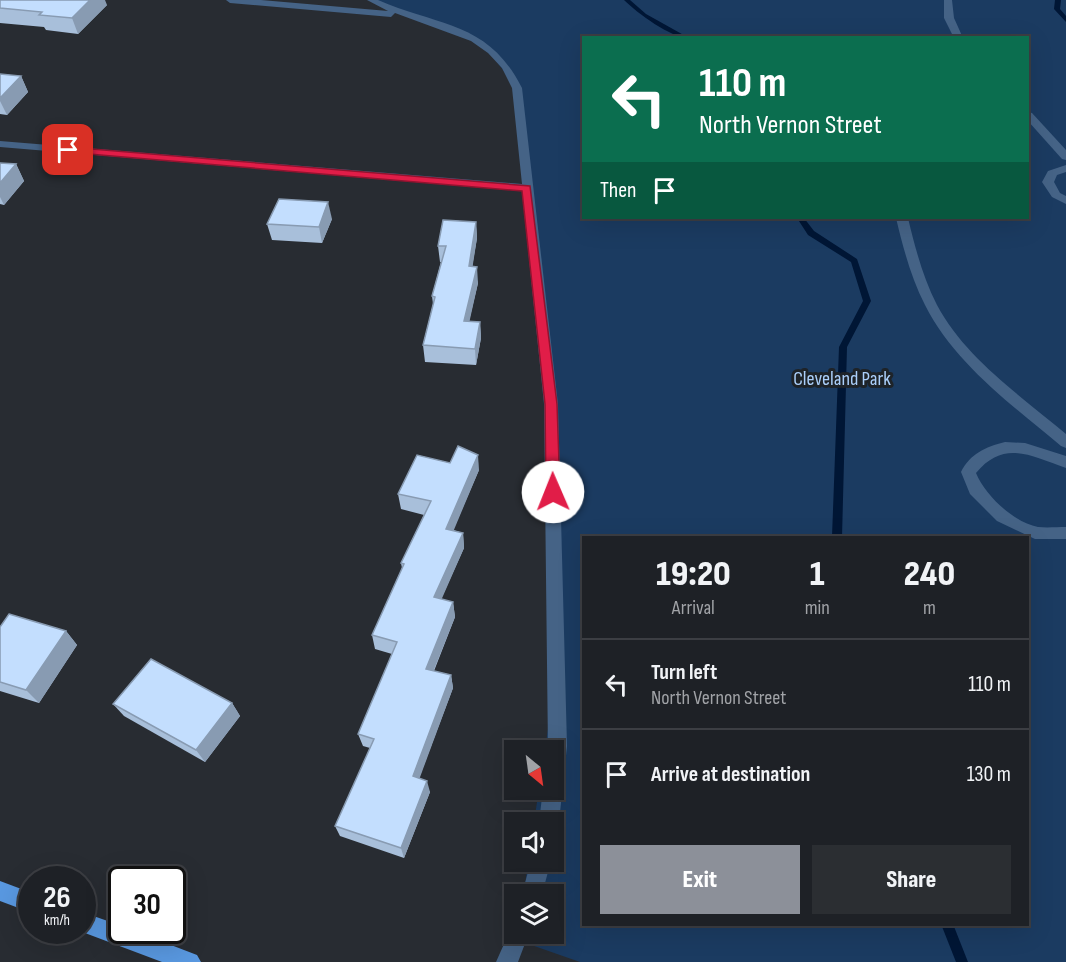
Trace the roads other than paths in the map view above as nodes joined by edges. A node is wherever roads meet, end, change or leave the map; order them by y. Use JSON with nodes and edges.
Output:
{"nodes":[{"id":1,"x":230,"y":0,"type":"edge"},
{"id":2,"x":371,"y":0,"type":"edge"},
{"id":3,"x":948,"y":0,"type":"edge"},
{"id":4,"x":404,"y":15,"type":"junction"},
{"id":5,"x":958,"y":36,"type":"edge"},
{"id":6,"x":1029,"y":115,"type":"edge"},
{"id":7,"x":0,"y":144,"type":"edge"},
{"id":8,"x":1066,"y":157,"type":"edge"},
{"id":9,"x":1066,"y":168,"type":"edge"},
{"id":10,"x":526,"y":188,"type":"junction"},
{"id":11,"x":1066,"y":201,"type":"edge"},
{"id":12,"x":902,"y":219,"type":"edge"},
{"id":13,"x":1066,"y":442,"type":"edge"},
{"id":14,"x":1066,"y":462,"type":"edge"},
{"id":15,"x":1066,"y":533,"type":"edge"},
{"id":16,"x":550,"y":812,"type":"edge"},
{"id":17,"x":0,"y":891,"type":"edge"},
{"id":18,"x":18,"y":898,"type":"edge"},
{"id":19,"x":96,"y":927,"type":"edge"},
{"id":20,"x":514,"y":944,"type":"edge"},
{"id":21,"x":190,"y":962,"type":"edge"},
{"id":22,"x":507,"y":962,"type":"edge"}],
"edges":[{"from":1,"to":4,"type":"street"},
{"from":2,"to":4,"type":"street"},
{"from":3,"to":5,"type":"street"},
{"from":4,"to":10,"type":"street"},
{"from":6,"to":8,"type":"street"},
{"from":7,"to":10,"type":"street"},
{"from":9,"to":11,"type":"street"},
{"from":10,"to":16,"type":"street"},
{"from":12,"to":13,"type":"street"},
{"from":14,"to":15,"type":"street"},
{"from":17,"to":18,"type":"main road"},
{"from":19,"to":21,"type":"main road"},
{"from":20,"to":22,"type":"street"}]}
